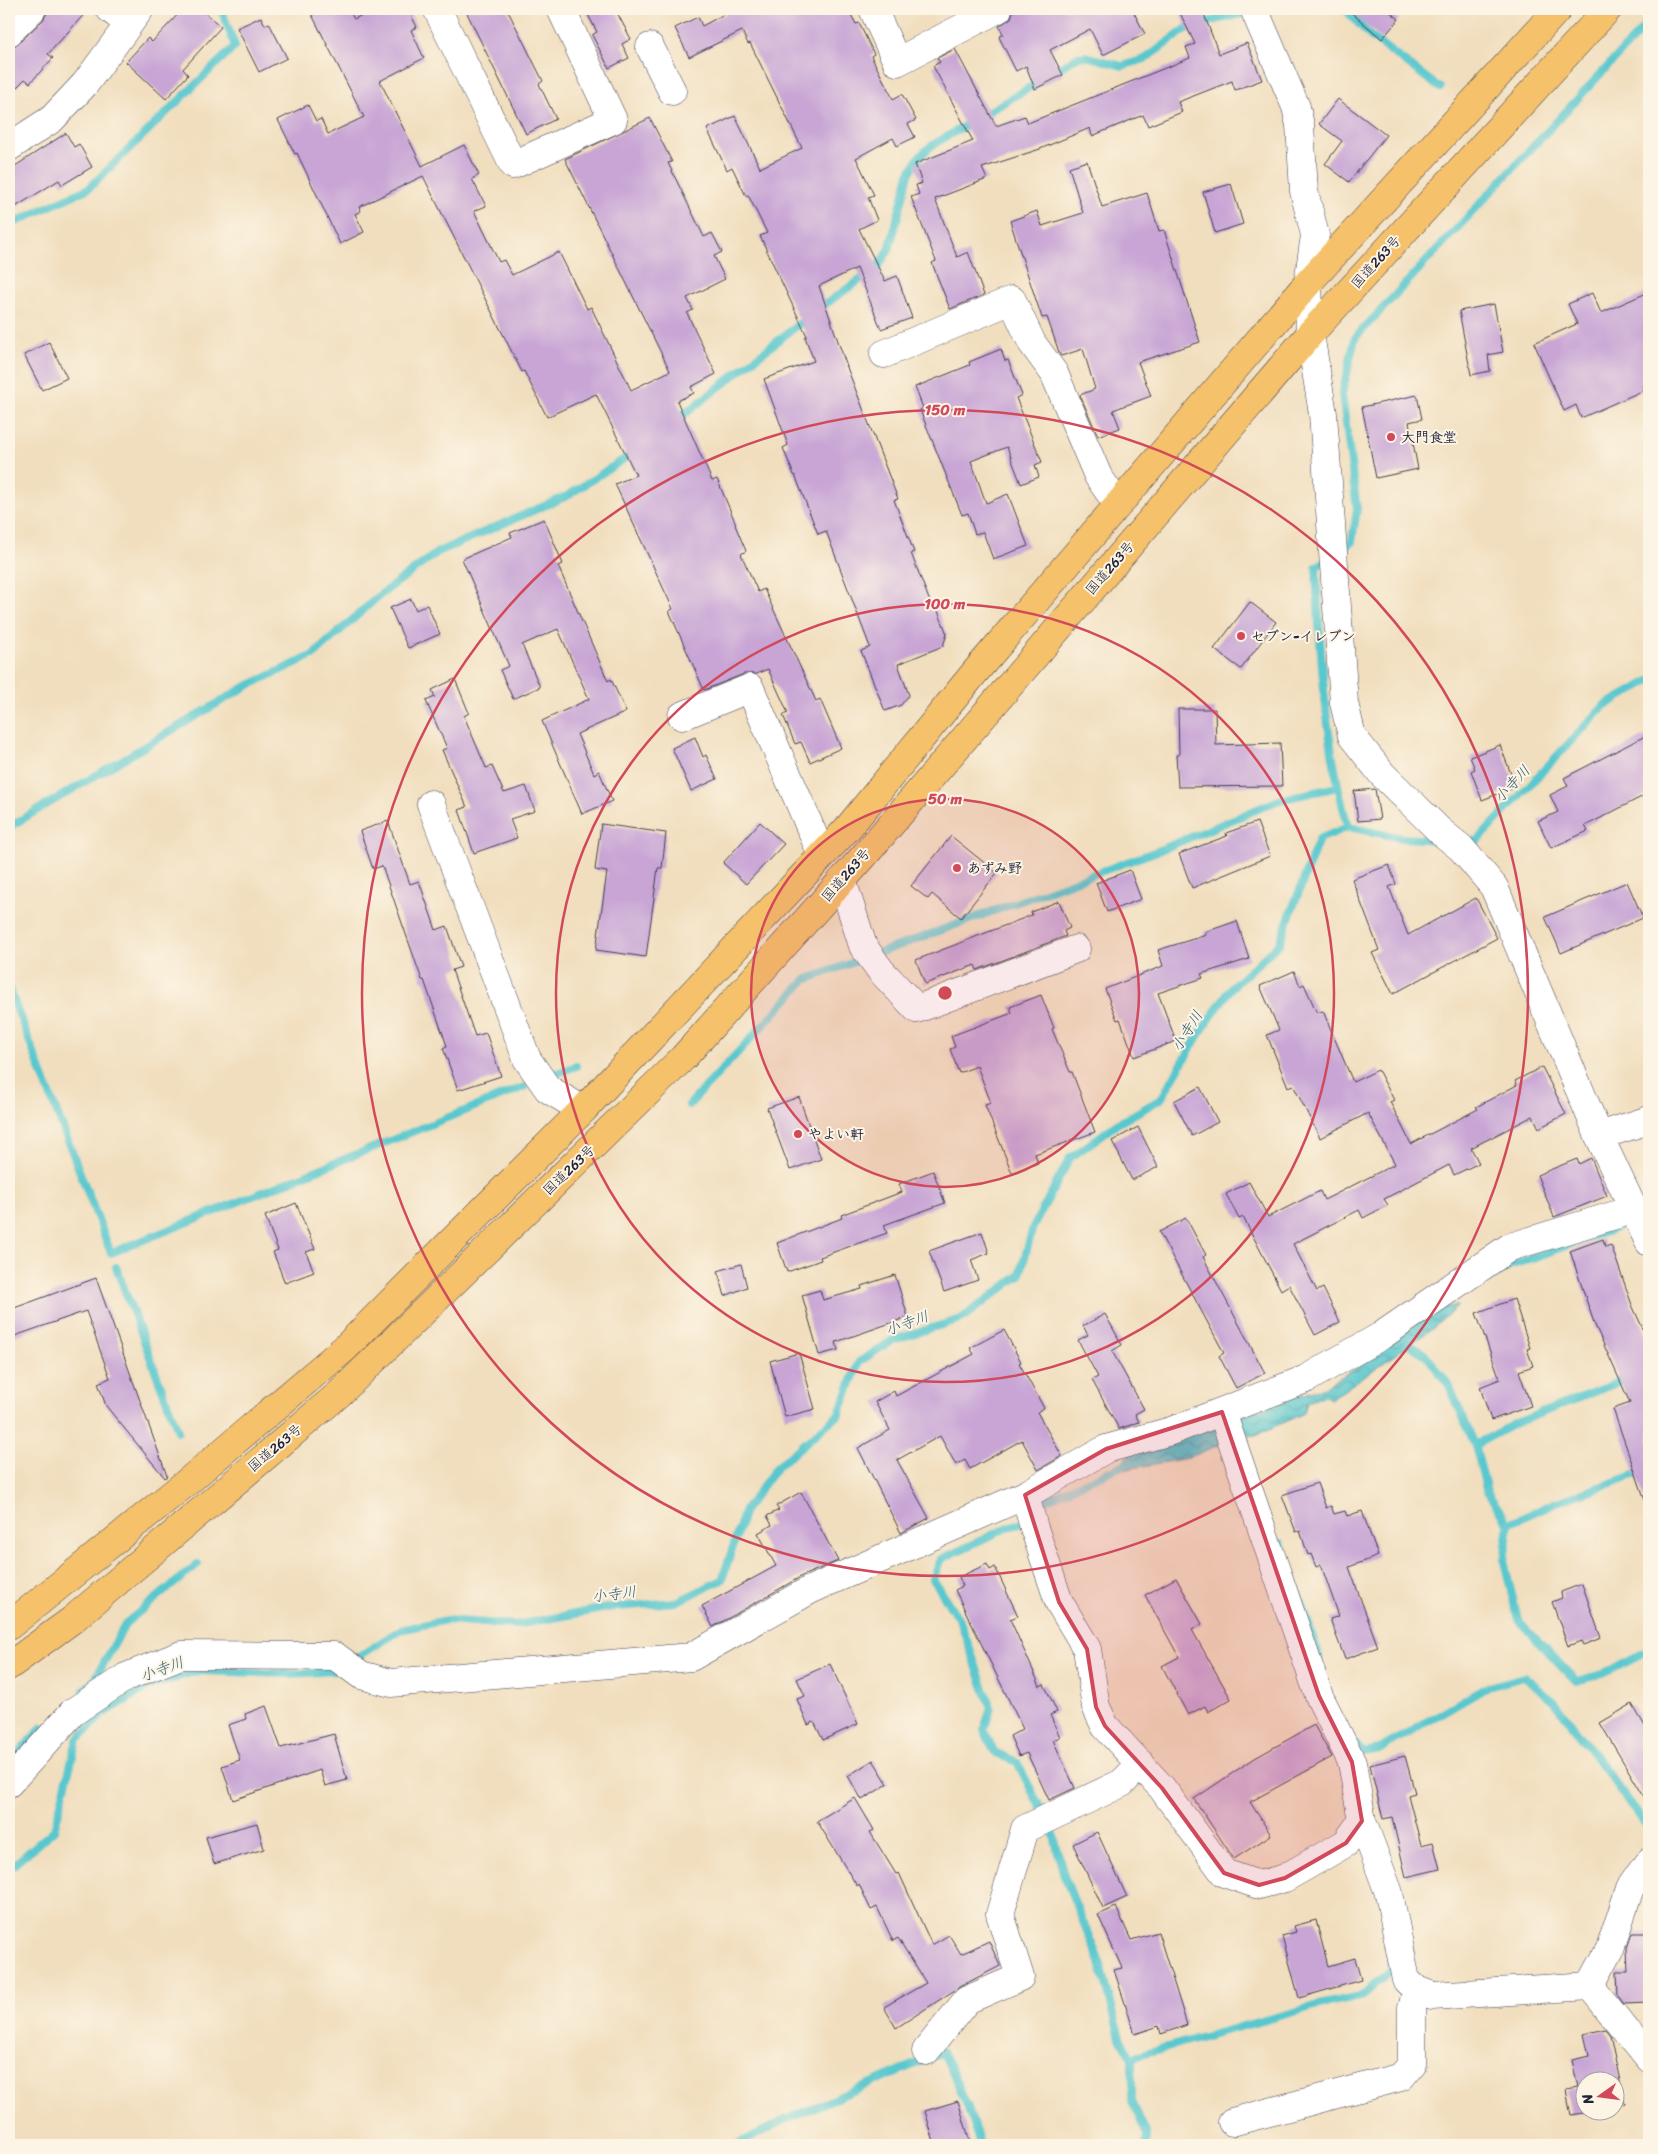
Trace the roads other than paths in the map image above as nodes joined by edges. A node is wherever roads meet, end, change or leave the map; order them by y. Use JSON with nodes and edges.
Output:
{"nodes":[{"id":1,"x":32,"y":9,"type":"edge"},
{"id":2,"x":437,"y":9,"type":"edge"},
{"id":3,"x":561,"y":9,"type":"edge"},
{"id":4,"x":874,"y":9,"type":"edge"},
{"id":5,"x":998,"y":9,"type":"edge"},
{"id":6,"x":1254,"y":9,"type":"edge"},
{"id":7,"x":1558,"y":9,"type":"edge"},
{"id":8,"x":1608,"y":9,"type":"edge"},
{"id":9,"x":126,"y":14,"type":"edge"},
{"id":10,"x":9,"y":32,"type":"edge"},
{"id":11,"x":650,"y":46,"type":"dead end"},
{"id":12,"x":672,"y":91,"type":"dead end"},
{"id":13,"x":9,"y":147,"type":"edge"},
{"id":14,"x":1308,"y":282,"type":"junction"},
{"id":15,"x":1310,"y":334,"type":"junction"},
{"id":16,"x":884,"y":354,"type":"dead end"},
{"id":17,"x":1118,"y":505,"type":"junction"},
{"id":18,"x":682,"y":716,"type":"dead end"},
{"id":19,"x":431,"y":804,"type":"dead end"},
{"id":20,"x":822,"y":854,"type":"junction"},
{"id":21,"x":842,"y":880,"type":"junction"},
{"id":22,"x":1076,"y":950,"type":"dead end"},
{"id":23,"x":583,"y":1110,"type":"junction"},
{"id":24,"x":1649,"y":1120,"type":"edge"},
{"id":25,"x":1599,"y":1136,"type":"junction"},
{"id":26,"x":1642,"y":1226,"type":"edge"},
{"id":27,"x":1222,"y":1412,"type":"junction"},
{"id":28,"x":1029,"y":1511,"type":"junction"},
{"id":29,"x":9,"y":1626,"type":"edge"},
{"id":30,"x":9,"y":1666,"type":"edge"},
{"id":31,"x":1141,"y":1764,"type":"junction"},
{"id":32,"x":9,"y":1783,"type":"edge"},
{"id":33,"x":1362,"y":1821,"type":"junction"},
{"id":34,"x":1649,"y":1861,"type":"edge"},
{"id":35,"x":1590,"y":1986,"type":"junction"},
{"id":36,"x":1417,"y":1990,"type":"junction"},
{"id":37,"x":926,"y":2051,"type":"dead end"},
{"id":38,"x":1649,"y":2059,"type":"edge"},
{"id":39,"x":1232,"y":2122,"type":"dead end"}],
"edges":[{"from":1,"to":10,"type":"street"},
{"from":2,"to":3,"type":"street"},
{"from":4,"to":5,"type":"street"},
{"from":6,"to":14,"type":"street"},
{"from":7,"to":14,"type":"highway"},
{"from":8,"to":15,"type":"highway","name":"国道263号"},
{"from":9,"to":13,"type":"street"},
{"from":11,"to":12,"type":"street"},
{"from":14,"to":15,"type":"street"},
{"from":14,"to":17,"type":"highway"},
{"from":15,"to":21,"type":"highway","name":"国道263号"},
{"from":15,"to":25,"type":"street"},
{"from":16,"to":17,"type":"street"},
{"from":17,"to":20,"type":"highway"},
{"from":18,"to":20,"type":"street"},
{"from":19,"to":23,"type":"street"},
{"from":20,"to":23,"type":"highway"},
{"from":21,"to":22,"type":"street"},
{"from":21,"to":30,"type":"highway","name":"国道263号"},
{"from":23,"to":29,"type":"highway"},
{"from":24,"to":25,"type":"street"},
{"from":25,"to":26,"type":"street"},
{"from":26,"to":27,"type":"street"},
{"from":27,"to":28,"type":"street"},
{"from":27,"to":33,"type":"street"},
{"from":28,"to":31,"type":"street"},
{"from":28,"to":32,"type":"street"},
{"from":31,"to":33,"type":"street"},
{"from":31,"to":37,"type":"street"},
{"from":33,"to":36,"type":"street"},
{"from":34,"to":35,"type":"street"},
{"from":35,"to":36,"type":"street"},
{"from":35,"to":38,"type":"street"},
{"from":36,"to":39,"type":"street"}]}
